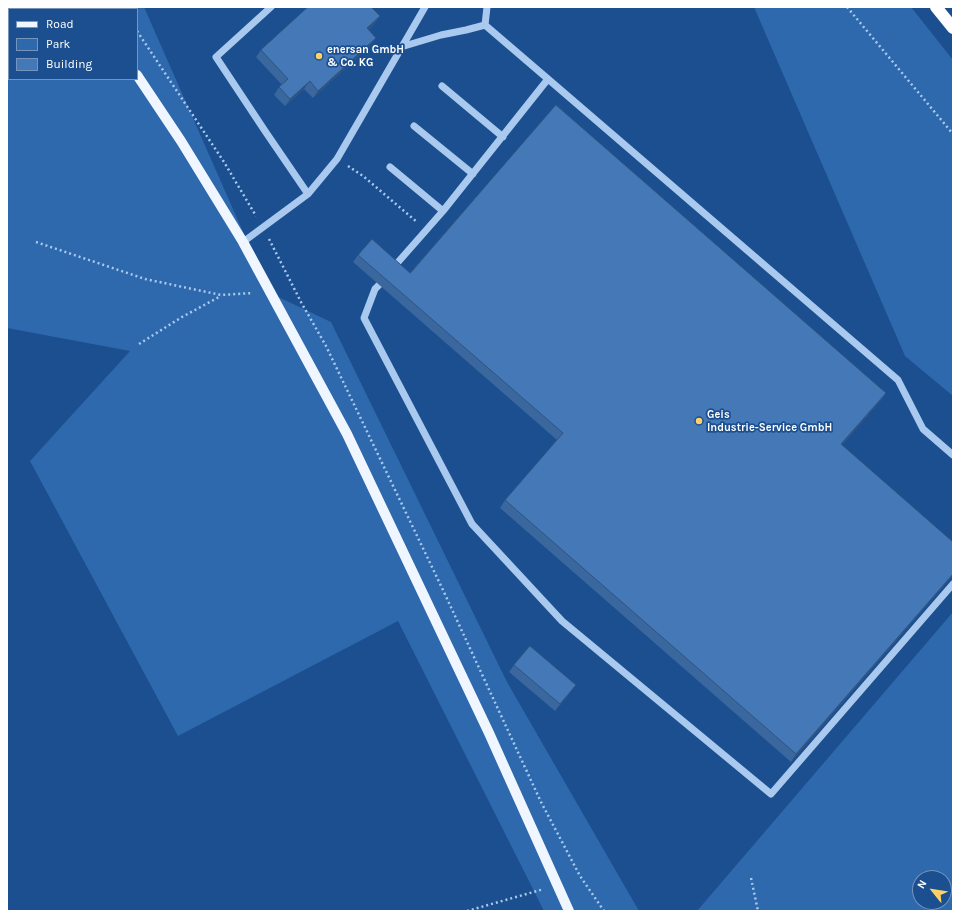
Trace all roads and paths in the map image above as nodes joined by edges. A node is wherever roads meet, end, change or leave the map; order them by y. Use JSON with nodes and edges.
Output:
{"nodes":[{"id":1,"x":271,"y":7,"type":"edge"},
{"id":2,"x":425,"y":7,"type":"edge"},
{"id":3,"x":487,"y":7,"type":"edge"},
{"id":4,"x":847,"y":7,"type":"edge"},
{"id":5,"x":936,"y":7,"type":"edge"},
{"id":6,"x":485,"y":25,"type":"junction"},
{"id":7,"x":953,"y":28,"type":"edge"},
{"id":8,"x":401,"y":47,"type":"junction"},
{"id":9,"x":138,"y":76,"type":"edge"},
{"id":10,"x":548,"y":79,"type":"junction"},
{"id":11,"x":442,"y":86,"type":"dead end"},
{"id":12,"x":414,"y":126,"type":"dead end"},
{"id":13,"x":953,"y":134,"type":"edge"},
{"id":14,"x":503,"y":136,"type":"junction"},
{"id":15,"x":337,"y":159,"type":"junction"},
{"id":16,"x":390,"y":167,"type":"dead end"},
{"id":17,"x":472,"y":174,"type":"junction"},
{"id":18,"x":308,"y":194,"type":"junction"},
{"id":19,"x":443,"y":211,"type":"junction"},
{"id":20,"x":426,"y":230,"type":"junction"},
{"id":21,"x":36,"y":242,"type":"dead end"},
{"id":22,"x":243,"y":242,"type":"junction"},
{"id":23,"x":392,"y":269,"type":"edge"},
{"id":24,"x":378,"y":285,"type":"edge"},
{"id":25,"x":270,"y":292,"type":"junction"},
{"id":26,"x":221,"y":295,"type":"junction"},
{"id":27,"x":139,"y":344,"type":"dead end"},
{"id":28,"x":953,"y":455,"type":"edge"},
{"id":29,"x":953,"y":584,"type":"edge"},
{"id":30,"x":751,"y":878,"type":"dead end"},
{"id":31,"x":558,"y":886,"type":"junction"},
{"id":32,"x":467,"y":911,"type":"edge"},
{"id":33,"x":570,"y":911,"type":"edge"},
{"id":34,"x":758,"y":911,"type":"edge"}],
"edges":[{"from":1,"to":18,"type":"street"},
{"from":2,"to":8,"type":"street"},
{"from":3,"to":6,"type":"street"},
{"from":4,"to":13,"type":"path"},
{"from":5,"to":7,"type":"highway"},
{"from":6,"to":8,"type":"street"},
{"from":6,"to":10,"type":"street"},
{"from":8,"to":15,"type":"street"},
{"from":9,"to":22,"type":"main road"},
{"from":10,"to":14,"type":"street"},
{"from":10,"to":28,"type":"street"},
{"from":11,"to":14,"type":"street"},
{"from":12,"to":17,"type":"street"},
{"from":14,"to":17,"type":"street"},
{"from":15,"to":18,"type":"street"},
{"from":15,"to":20,"type":"path"},
{"from":16,"to":19,"type":"street"},
{"from":17,"to":19,"type":"street"},
{"from":18,"to":22,"type":"street"},
{"from":19,"to":20,"type":"street"},
{"from":20,"to":23,"type":"street"},
{"from":21,"to":26,"type":"path"},
{"from":22,"to":25,"type":"main road"},
{"from":24,"to":29,"type":"street"},
{"from":25,"to":26,"type":"path"},
{"from":25,"to":31,"type":"main road"},
{"from":26,"to":27,"type":"path"},
{"from":30,"to":34,"type":"path"},
{"from":31,"to":32,"type":"path"},
{"from":31,"to":33,"type":"main road"}]}
